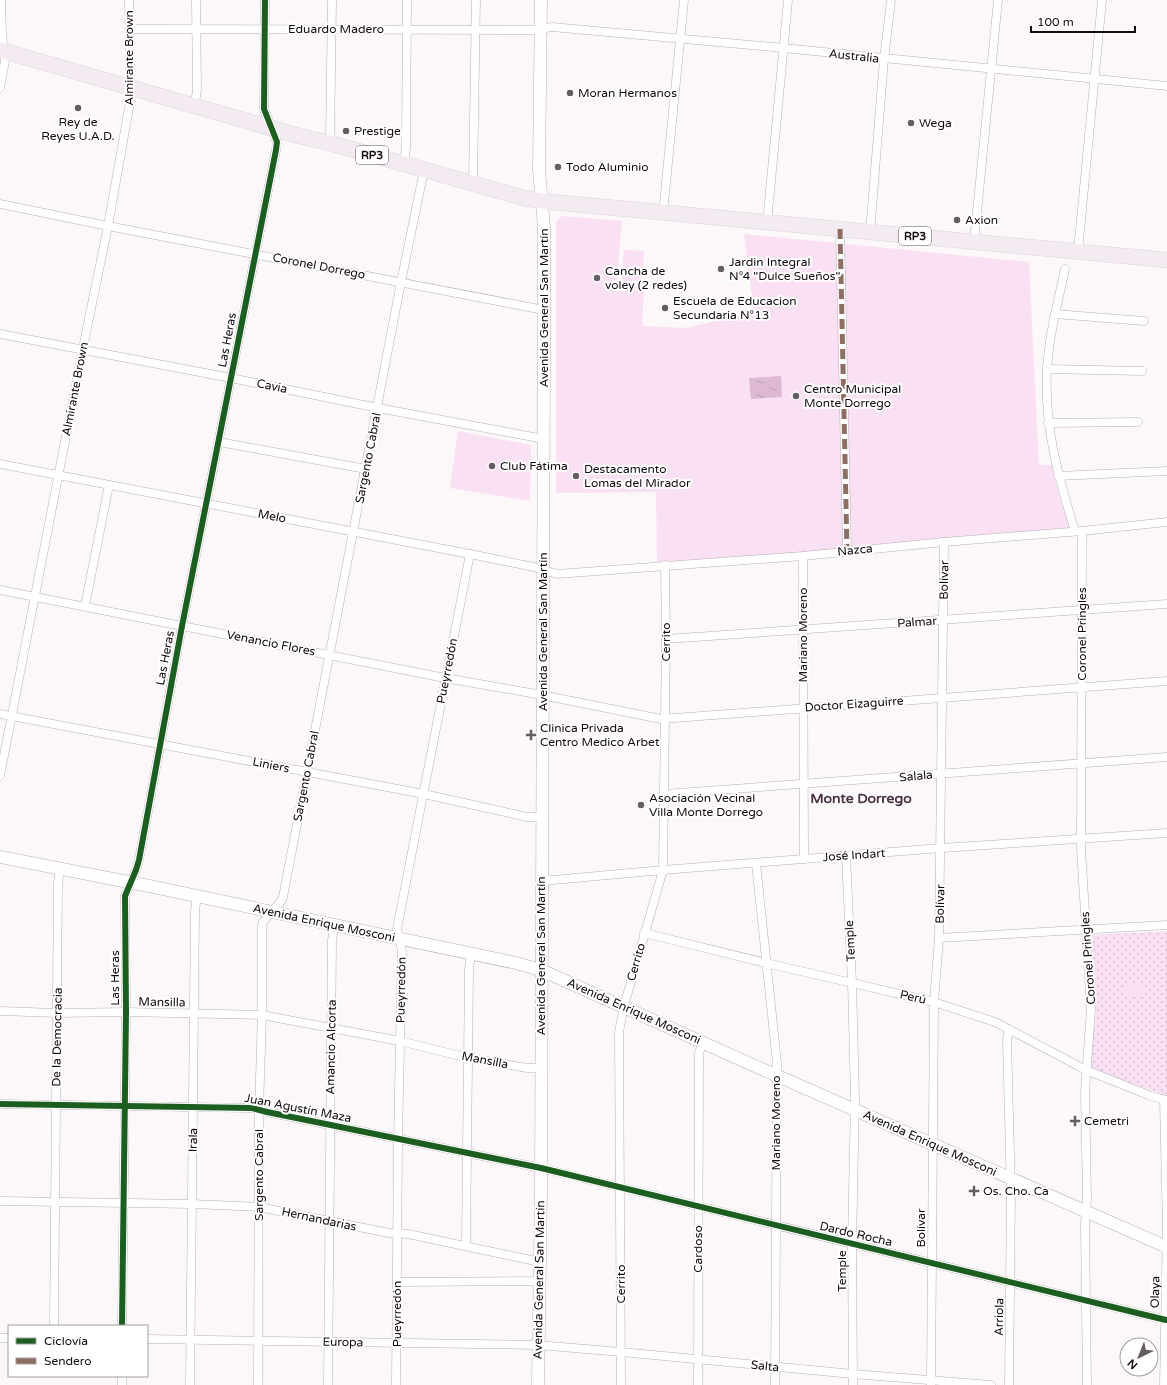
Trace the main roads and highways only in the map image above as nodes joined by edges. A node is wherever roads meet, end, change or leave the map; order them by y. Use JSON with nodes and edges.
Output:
{"nodes":[{"id":1,"x":541,"y":0,"type":"edge"},
{"id":2,"x":2,"y":50,"type":"edge"},
{"id":3,"x":542,"y":201,"type":"junction"},
{"id":4,"x":1167,"y":260,"type":"edge"},
{"id":5,"x":0,"y":857,"type":"edge"},
{"id":6,"x":541,"y":970,"type":"junction"},
{"id":7,"x":1167,"y":1247,"type":"edge"},
{"id":8,"x":538,"y":1385,"type":"edge"}],
"edges":[{"from":1,"to":3,"type":"main road","name":"Avenida General San Martín"},
{"from":2,"to":3,"type":"highway","number":"RP3"},
{"from":3,"to":4,"type":"highway","number":"RP3"},
{"from":3,"to":6,"type":"main road","name":"Avenida General San Martín"},
{"from":5,"to":6,"type":"main road","name":"Avenida Enrique Mosconi"},
{"from":6,"to":7,"type":"main road","name":"Avenida Enrique Mosconi"},
{"from":6,"to":8,"type":"main road","name":"Avenida General San Martín"}]}
